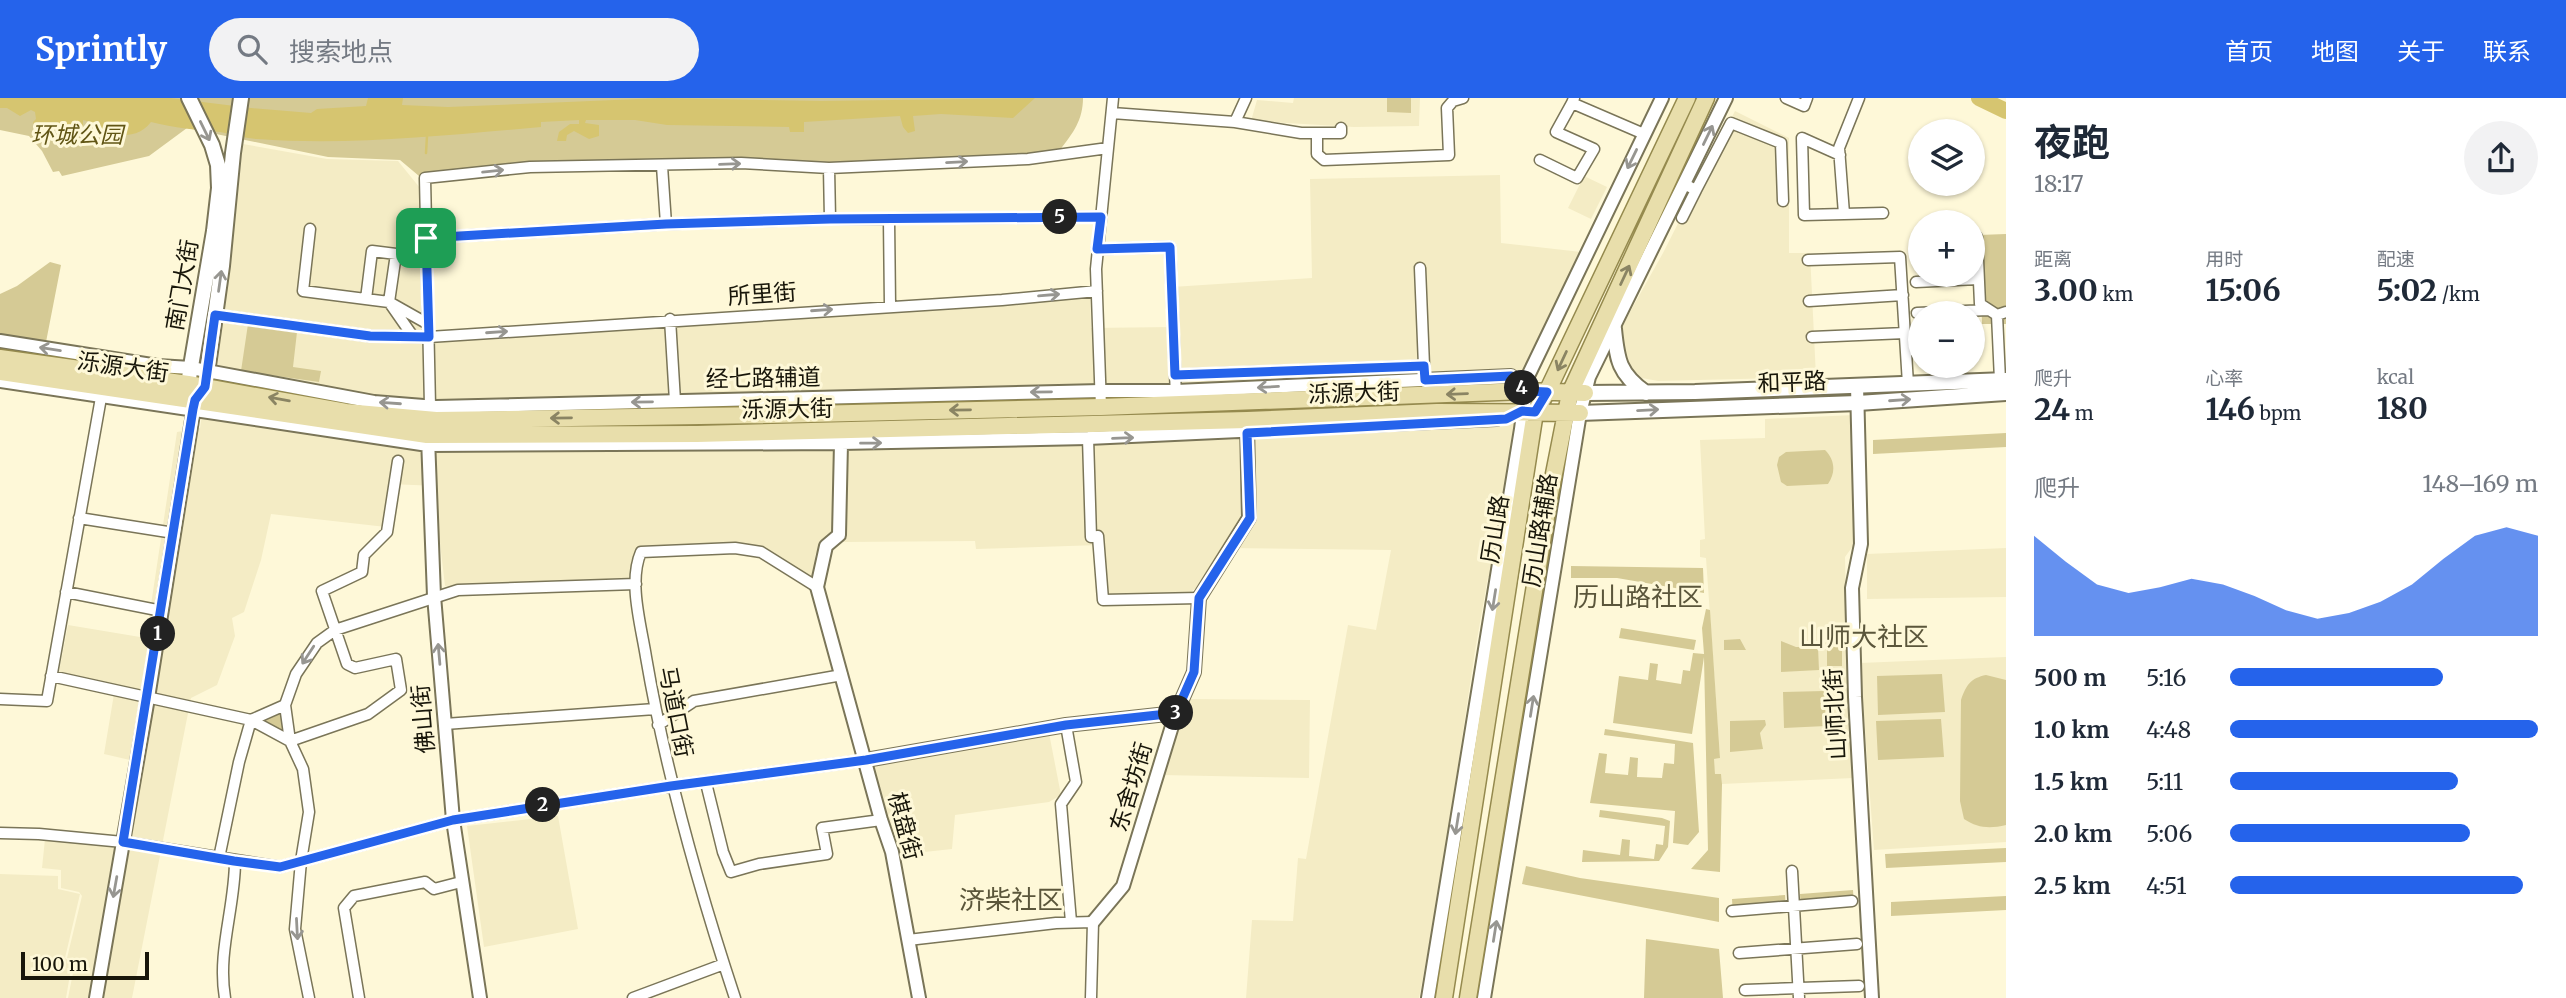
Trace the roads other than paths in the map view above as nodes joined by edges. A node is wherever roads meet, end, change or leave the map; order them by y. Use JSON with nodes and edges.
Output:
{"nodes":[{"id":1,"x":189,"y":98,"type":"edge"},
{"id":2,"x":241,"y":98,"type":"edge"},
{"id":3,"x":1113,"y":98,"type":"edge"},
{"id":4,"x":1245,"y":98,"type":"edge"},
{"id":5,"x":1463,"y":98,"type":"edge"},
{"id":6,"x":1662,"y":98,"type":"edge"},
{"id":7,"x":1687,"y":98,"type":"edge"},
{"id":8,"x":1706,"y":98,"type":"edge"},
{"id":9,"x":1726,"y":98,"type":"edge"},
{"id":10,"x":1786,"y":98,"type":"edge"},
{"id":11,"x":1807,"y":98,"type":"edge"},
{"id":12,"x":1859,"y":98,"type":"edge"},
{"id":13,"x":1573,"y":101,"type":"edge"},
{"id":14,"x":1112,"y":113,"type":"junction"},
{"id":15,"x":1235,"y":122,"type":"junction"},
{"id":16,"x":1341,"y":128,"type":"dead end"},
{"id":17,"x":1317,"y":133,"type":"junction"},
{"id":18,"x":1644,"y":134,"type":"junction"},
{"id":19,"x":1108,"y":148,"type":"junction"},
{"id":20,"x":1840,"y":155,"type":"junction"},
{"id":21,"x":1540,"y":160,"type":"dead end"},
{"id":22,"x":662,"y":166,"type":"junction"},
{"id":23,"x":829,"y":167,"type":"junction"},
{"id":24,"x":1690,"y":187,"type":"junction"},
{"id":25,"x":1783,"y":201,"type":"dead end"},
{"id":26,"x":1883,"y":213,"type":"dead end"},
{"id":27,"x":1844,"y":215,"type":"junction"},
{"id":28,"x":1101,"y":217,"type":"junction"},
{"id":29,"x":1682,"y":218,"type":"dead end"},
{"id":30,"x":830,"y":219,"type":"junction"},
{"id":31,"x":889,"y":220,"type":"junction"},
{"id":32,"x":666,"y":224,"type":"junction"},
{"id":33,"x":310,"y":229,"type":"dead end"},
{"id":34,"x":426,"y":238,"type":"junction"},
{"id":35,"x":1097,"y":249,"type":"junction"},
{"id":36,"x":1808,"y":260,"type":"dead end"},
{"id":37,"x":1420,"y":268,"type":"dead end"},
{"id":38,"x":1979,"y":287,"type":"edge"},
{"id":39,"x":1097,"y":290,"type":"junction"},
{"id":40,"x":1903,"y":295,"type":"junction"},
{"id":41,"x":366,"y":299,"type":"junction"},
{"id":42,"x":1809,"y":301,"type":"dead end"},
{"id":43,"x":388,"y":302,"type":"junction"},
{"id":44,"x":890,"y":305,"type":"junction"},
{"id":45,"x":1997,"y":312,"type":"edge"},
{"id":46,"x":215,"y":315,"type":"junction"},
{"id":47,"x":670,"y":319,"type":"junction"},
{"id":48,"x":428,"y":324,"type":"junction"},
{"id":49,"x":1614,"y":329,"type":"junction"},
{"id":50,"x":1905,"y":333,"type":"junction"},
{"id":51,"x":412,"y":335,"type":"junction"},
{"id":52,"x":429,"y":337,"type":"junction"},
{"id":53,"x":1812,"y":337,"type":"dead end"},
{"id":54,"x":0,"y":341,"type":"edge"},
{"id":55,"x":0,"y":358,"type":"edge"},
{"id":56,"x":1424,"y":366,"type":"junction"},
{"id":57,"x":0,"y":372,"type":"edge"},
{"id":58,"x":1175,"y":375,"type":"junction"},
{"id":59,"x":189,"y":376,"type":"junction"},
{"id":60,"x":206,"y":379,"type":"junction"},
{"id":61,"x":1425,"y":380,"type":"junction"},
{"id":62,"x":0,"y":381,"type":"edge"},
{"id":63,"x":1908,"y":384,"type":"junction"},
{"id":64,"x":2004,"y":384,"type":"edge"},
{"id":65,"x":1857,"y":386,"type":"junction"},
{"id":66,"x":1525,"y":391,"type":"junction"},
{"id":67,"x":102,"y":392,"type":"junction"},
{"id":68,"x":1547,"y":392,"type":"junction"},
{"id":69,"x":1578,"y":393,"type":"junction"},
{"id":70,"x":1646,"y":393,"type":"junction"},
{"id":71,"x":1176,"y":398,"type":"junction"},
{"id":72,"x":1101,"y":399,"type":"junction"},
{"id":73,"x":675,"y":401,"type":"junction"},
{"id":74,"x":1858,"y":402,"type":"junction"},
{"id":75,"x":194,"y":404,"type":"junction"},
{"id":76,"x":430,"y":406,"type":"junction"},
{"id":77,"x":1529,"y":412,"type":"junction"},
{"id":78,"x":1573,"y":413,"type":"junction"},
{"id":79,"x":1247,"y":426,"type":"junction"},
{"id":80,"x":1088,"y":438,"type":"junction"},
{"id":81,"x":428,"y":440,"type":"junction"},
{"id":82,"x":841,"y":443,"type":"junction"},
{"id":83,"x":398,"y":461,"type":"dead end"},
{"id":84,"x":79,"y":518,"type":"junction"},
{"id":85,"x":174,"y":533,"type":"junction"},
{"id":86,"x":636,"y":584,"type":"junction"},
{"id":87,"x":817,"y":587,"type":"junction"},
{"id":88,"x":66,"y":592,"type":"junction"},
{"id":89,"x":434,"y":596,"type":"junction"},
{"id":90,"x":1199,"y":598,"type":"junction"},
{"id":91,"x":162,"y":611,"type":"junction"},
{"id":92,"x":335,"y":631,"type":"junction"},
{"id":93,"x":842,"y":675,"type":"junction"},
{"id":94,"x":51,"y":676,"type":"junction"},
{"id":95,"x":148,"y":698,"type":"junction"},
{"id":96,"x":0,"y":699,"type":"edge"},
{"id":97,"x":285,"y":705,"type":"junction"},
{"id":98,"x":655,"y":709,"type":"junction"},
{"id":99,"x":1176,"y":713,"type":"junction"},
{"id":100,"x":251,"y":720,"type":"junction"},
{"id":101,"x":445,"y":724,"type":"junction"},
{"id":102,"x":658,"y":725,"type":"junction"},
{"id":103,"x":1066,"y":725,"type":"junction"},
{"id":104,"x":290,"y":741,"type":"junction"},
{"id":105,"x":866,"y":760,"type":"junction"},
{"id":106,"x":706,"y":783,"type":"junction"},
{"id":107,"x":671,"y":786,"type":"junction"},
{"id":108,"x":453,"y":820,"type":"junction"},
{"id":109,"x":881,"y":820,"type":"junction"},
{"id":110,"x":0,"y":833,"type":"edge"},
{"id":111,"x":123,"y":842,"type":"junction"},
{"id":112,"x":219,"y":858,"type":"junction"},
{"id":113,"x":234,"y":861,"type":"junction"},
{"id":114,"x":301,"y":861,"type":"junction"},
{"id":115,"x":1792,"y":871,"type":"dead end"},
{"id":116,"x":461,"y":882,"type":"junction"},
{"id":117,"x":1852,"y":901,"type":"dead end"},
{"id":118,"x":1794,"y":905,"type":"junction"},
{"id":119,"x":1732,"y":911,"type":"dead end"},
{"id":120,"x":1071,"y":922,"type":"junction"},
{"id":121,"x":1093,"y":922,"type":"junction"},
{"id":122,"x":908,"y":940,"type":"junction"},
{"id":123,"x":1857,"y":944,"type":"dead end"},
{"id":124,"x":1797,"y":948,"type":"junction"},
{"id":125,"x":1739,"y":953,"type":"dead end"},
{"id":126,"x":724,"y":964,"type":"junction"},
{"id":127,"x":1859,"y":986,"type":"dead end"},
{"id":128,"x":1745,"y":990,"type":"dead end"},
{"id":129,"x":1799,"y":993,"type":"edge"},
{"id":130,"x":96,"y":998,"type":"edge"},
{"id":131,"x":225,"y":998,"type":"edge"},
{"id":132,"x":309,"y":998,"type":"edge"},
{"id":133,"x":359,"y":998,"type":"edge"},
{"id":134,"x":480,"y":998,"type":"edge"},
{"id":135,"x":634,"y":998,"type":"edge"},
{"id":136,"x":735,"y":998,"type":"edge"},
{"id":137,"x":919,"y":998,"type":"edge"},
{"id":138,"x":1091,"y":998,"type":"edge"},
{"id":139,"x":1428,"y":998,"type":"edge"},
{"id":140,"x":1444,"y":998,"type":"edge"},
{"id":141,"x":1468,"y":998,"type":"edge"},
{"id":142,"x":1484,"y":998,"type":"edge"},
{"id":143,"x":1872,"y":998,"type":"edge"}],
"edges":[{"from":1,"to":59,"type":"main road","name":"南门大街","one_way":true},
{"from":46,"to":2,"type":"main road","name":"南门大街","one_way":true},
{"from":3,"to":14,"type":"street"},
{"from":4,"to":15,"type":"street"},
{"from":5,"to":17,"type":"street"},
{"from":6,"to":18,"type":"street","name":"历山路辅路"},
{"from":7,"to":68,"type":"main road","name":"历山路","one_way":true},
{"from":69,"to":8,"type":"main road","one_way":true},
{"from":24,"to":9,"type":"street","one_way":true},
{"from":10,"to":11,"type":"street"},
{"from":12,"to":20,"type":"street"},
{"from":13,"to":18,"type":"street"},
{"from":13,"to":21,"type":"street"},
{"from":14,"to":15,"type":"street"},
{"from":14,"to":19,"type":"street"},
{"from":15,"to":17,"type":"street"},
{"from":16,"to":17,"type":"street"},
{"from":18,"to":66,"type":"street","name":"历山路辅路","one_way":true},
{"from":23,"to":19,"type":"street","one_way":true},
{"from":19,"to":28,"type":"street"},
{"from":20,"to":27,"type":"street"},
{"from":20,"to":27,"type":"street"},
{"from":22,"to":23,"type":"street","one_way":true},
{"from":22,"to":32,"type":"street"},
{"from":34,"to":22,"type":"street","one_way":true},
{"from":23,"to":30,"type":"street"},
{"from":24,"to":25,"type":"street"},
{"from":24,"to":29,"type":"street"},
{"from":24,"to":49,"type":"street"},
{"from":26,"to":27,"type":"street"},
{"from":28,"to":31,"type":"street"},
{"from":28,"to":35,"type":"street"},
{"from":30,"to":31,"type":"street"},
{"from":30,"to":32,"type":"street"},
{"from":31,"to":44,"type":"street"},
{"from":32,"to":34,"type":"street"},
{"from":33,"to":41,"type":"street"},
{"from":34,"to":48,"type":"street"},
{"from":35,"to":39,"type":"street"},
{"from":35,"to":58,"type":"street"},
{"from":36,"to":40,"type":"street"},
{"from":37,"to":56,"type":"street"},
{"from":38,"to":45,"type":"street"},
{"from":44,"to":39,"type":"street","name":"所里街","one_way":true},
{"from":39,"to":72,"type":"street"},
{"from":40,"to":42,"type":"street"},
{"from":40,"to":50,"type":"street"},
{"from":41,"to":43,"type":"street"},
{"from":41,"to":43,"type":"street"},
{"from":43,"to":48,"type":"street"},
{"from":43,"to":51,"type":"street"},
{"from":47,"to":44,"type":"street","name":"所里街","one_way":true},
{"from":45,"to":64,"type":"street"},
{"from":46,"to":51,"type":"street","name":"所里街"},
{"from":46,"to":60,"type":"main road","name":"南门大街"},
{"from":52,"to":47,"type":"street","name":"所里街","one_way":true},
{"from":47,"to":73,"type":"street"},
{"from":48,"to":52,"type":"street"},
{"from":49,"to":69,"type":"street"},
{"from":49,"to":70,"type":"main road"},
{"from":50,"to":53,"type":"street"},
{"from":50,"to":63,"type":"street"},
{"from":51,"to":52,"type":"street","name":"所里街"},
{"from":52,"to":76,"type":"street"},
{"from":59,"to":54,"type":"street","one_way":true},
{"from":55,"to":59,"type":"main road","name":"泺源大街"},
{"from":56,"to":58,"type":"street"},
{"from":56,"to":61,"type":"street"},
{"from":57,"to":67,"type":"main road","name":"泺源大街"},
{"from":58,"to":71,"type":"street"},
{"from":59,"to":60,"type":"main road","name":"泺源大街"},
{"from":59,"to":75,"type":"main road"},
{"from":72,"to":60,"type":"main road","name":"泺源大街","one_way":true},
{"from":60,"to":75,"type":"main road","name":"南门大街"},
{"from":76,"to":60,"type":"street","name":"经七路辅道","one_way":true},
{"from":61,"to":66,"type":"street"},
{"from":61,"to":71,"type":"street","one_way":true},
{"from":62,"to":67,"type":"street"},
{"from":63,"to":64,"type":"main road","name":"和平路"},
{"from":63,"to":65,"type":"main road","name":"和平路"},
{"from":74,"to":64,"type":"main road","name":"和平路","one_way":true},
{"from":65,"to":70,"type":"main road","name":"和平路"},
{"from":65,"to":74,"type":"street","name":"山师北街"},
{"from":66,"to":68,"type":"main road","name":"泺源大街"},
{"from":66,"to":71,"type":"main road","name":"泺源大街","one_way":true},
{"from":66,"to":77,"type":"street","name":"历山路辅路"},
{"from":67,"to":75,"type":"main road","name":"泺源大街"},
{"from":67,"to":84,"type":"street"},
{"from":68,"to":69,"type":"main road","name":"泺源大街"},
{"from":68,"to":77,"type":"main road","name":"历山路"},
{"from":69,"to":70,"type":"main road","name":"和平路"},
{"from":69,"to":78,"type":"main road"},
{"from":71,"to":72,"type":"main road","name":"泺源大街"},
{"from":72,"to":73,"type":"street","name":"经七路辅道","one_way":true},
{"from":73,"to":76,"type":"street","name":"经七路辅道","one_way":true},
{"from":78,"to":74,"type":"main road","name":"和平路","one_way":true},
{"from":74,"to":143,"type":"street","name":"山师北街"},
{"from":75,"to":81,"type":"main road","name":"泺源大街"},
{"from":75,"to":85,"type":"street"},
{"from":77,"to":78,"type":"main road","name":"泺源大街"},
{"from":77,"to":79,"type":"main road","name":"泺源大街"},
{"from":77,"to":139,"type":"street","name":"历山路辅路","one_way":true},
{"from":77,"to":140,"type":"main road","name":"历山路"},
{"from":78,"to":141,"type":"main road"},
{"from":142,"to":78,"type":"street","name":"历山路辅路","one_way":true},
{"from":80,"to":79,"type":"street","one_way":true},
{"from":79,"to":81,"type":"main road","name":"泺源大街"},
{"from":79,"to":90,"type":"street","name":"东舍坊街"},
{"from":82,"to":80,"type":"street","one_way":true},
{"from":80,"to":90,"type":"street"},
{"from":81,"to":82,"type":"street"},
{"from":81,"to":89,"type":"street","name":"佛山街"},
{"from":82,"to":87,"type":"street"},
{"from":83,"to":92,"type":"street"},
{"from":84,"to":85,"type":"street"},
{"from":84,"to":88,"type":"street"},
{"from":85,"to":91,"type":"street"},
{"from":86,"to":87,"type":"street","name":"马道口街"},
{"from":86,"to":89,"type":"street"},
{"from":86,"to":98,"type":"street","name":"马道口街"},
{"from":87,"to":93,"type":"street","name":"棋盘街"},
{"from":88,"to":91,"type":"street"},
{"from":88,"to":94,"type":"street"},
{"from":89,"to":92,"type":"street"},
{"from":101,"to":89,"type":"street","name":"佛山街","one_way":true},
{"from":90,"to":99,"type":"street","name":"东舍坊街"},
{"from":91,"to":95,"type":"street"},
{"from":92,"to":97,"type":"street","one_way":true},
{"from":92,"to":104,"type":"street"},
{"from":93,"to":102,"type":"street"},
{"from":93,"to":105,"type":"street","name":"棋盘街"},
{"from":94,"to":95,"type":"street"},
{"from":94,"to":96,"type":"street"},
{"from":95,"to":100,"type":"street"},
{"from":95,"to":111,"type":"street"},
{"from":97,"to":100,"type":"street"},
{"from":97,"to":104,"type":"street"},
{"from":98,"to":101,"type":"street"},
{"from":98,"to":102,"type":"street","name":"马道口街"},
{"from":99,"to":103,"type":"street"},
{"from":99,"to":121,"type":"street","name":"东舍坊街"},
{"from":100,"to":104,"type":"street"},
{"from":100,"to":112,"type":"street"},
{"from":101,"to":108,"type":"street","name":"佛山街"},
{"from":102,"to":107,"type":"street","name":"马道口街"},
{"from":103,"to":105,"type":"street"},
{"from":103,"to":120,"type":"street"},
{"from":104,"to":114,"type":"street"},
{"from":105,"to":106,"type":"street"},
{"from":105,"to":109,"type":"street","name":"棋盘街"},
{"from":106,"to":107,"type":"street"},
{"from":106,"to":109,"type":"street","name":"马道口街"},
{"from":107,"to":108,"type":"street"},
{"from":107,"to":126,"type":"street","name":"马道口街"},
{"from":108,"to":114,"type":"street"},
{"from":108,"to":116,"type":"street","name":"佛山街"},
{"from":109,"to":122,"type":"street","name":"棋盘街"},
{"from":110,"to":111,"type":"street"},
{"from":111,"to":112,"type":"street"},
{"from":111,"to":130,"type":"street","one_way":true},
{"from":112,"to":113,"type":"street"},
{"from":113,"to":114,"type":"street"},
{"from":113,"to":131,"type":"street"},
{"from":114,"to":132,"type":"street","one_way":true},
{"from":115,"to":118,"type":"street"},
{"from":116,"to":133,"type":"street"},
{"from":116,"to":134,"type":"street","name":"佛山街"},
{"from":117,"to":118,"type":"street"},
{"from":118,"to":119,"type":"street"},
{"from":118,"to":124,"type":"street"},
{"from":120,"to":121,"type":"street"},
{"from":120,"to":122,"type":"street"},
{"from":121,"to":138,"type":"street"},
{"from":122,"to":137,"type":"street","name":"棋盘街"},
{"from":123,"to":124,"type":"street"},
{"from":124,"to":125,"type":"street"},
{"from":124,"to":129,"type":"street"},
{"from":126,"to":135,"type":"street"},
{"from":126,"to":136,"type":"street","name":"马道口街"},
{"from":127,"to":129,"type":"street"},
{"from":128,"to":129,"type":"street"}]}
